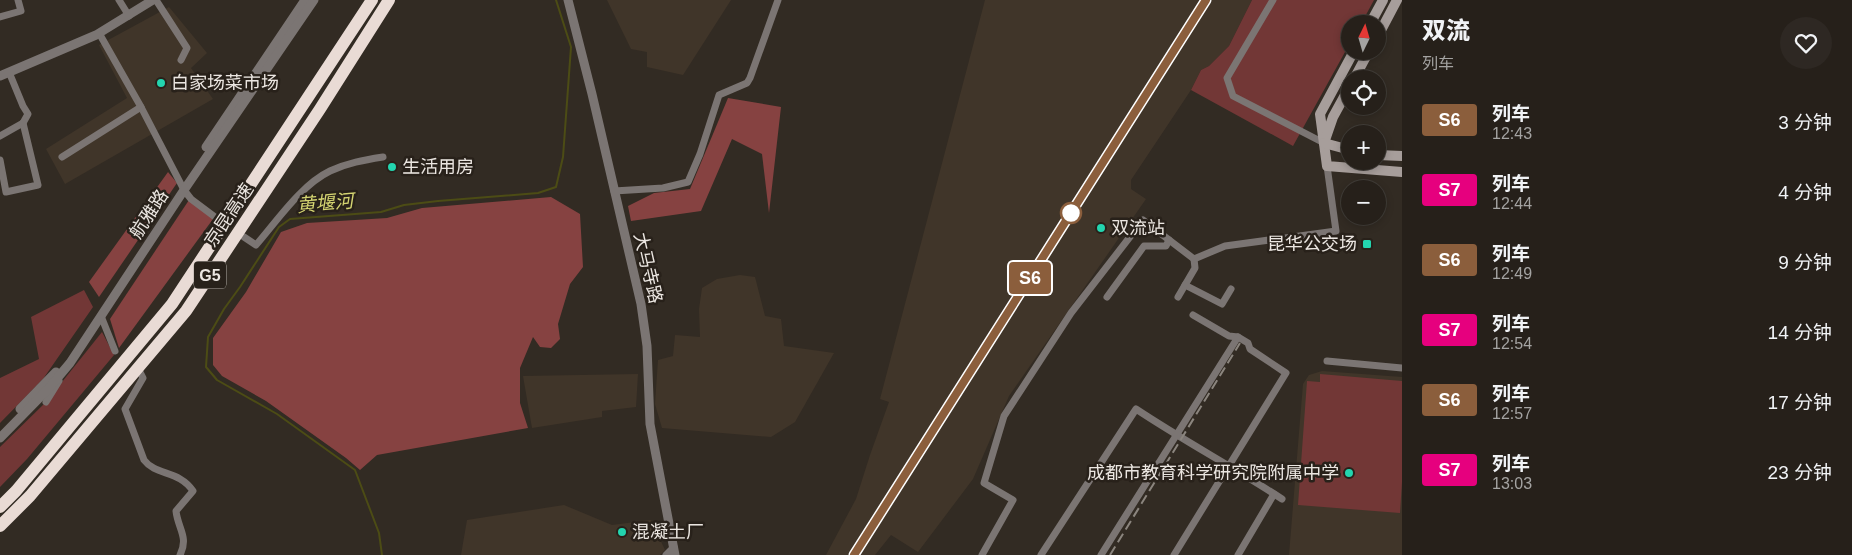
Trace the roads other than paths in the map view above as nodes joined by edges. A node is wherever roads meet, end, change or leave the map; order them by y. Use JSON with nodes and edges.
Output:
{"nodes":[{"id":1,"x":18,"y":0,"type":"edge"},
{"id":2,"x":119,"y":0,"type":"edge"},
{"id":3,"x":154,"y":0,"type":"edge"},
{"id":4,"x":305,"y":0,"type":"edge"},
{"id":5,"x":314,"y":0,"type":"edge"},
{"id":6,"x":372,"y":0,"type":"edge"},
{"id":7,"x":389,"y":0,"type":"edge"},
{"id":8,"x":568,"y":0,"type":"edge"},
{"id":9,"x":778,"y":0,"type":"edge"},
{"id":10,"x":1273,"y":0,"type":"edge"},
{"id":11,"x":1383,"y":0,"type":"edge"},
{"id":12,"x":1397,"y":0,"type":"edge"},
{"id":13,"x":1375,"y":15,"type":"edge"},
{"id":14,"x":129,"y":16,"type":"junction"},
{"id":15,"x":0,"y":17,"type":"edge"},
{"id":16,"x":1386,"y":21,"type":"edge"},
{"id":17,"x":99,"y":33,"type":"junction"},
{"id":18,"x":181,"y":60,"type":"dead end"},
{"id":19,"x":1349,"y":60,"type":"edge"},
{"id":20,"x":2,"y":75,"type":"edge"},
{"id":21,"x":1341,"y":102,"type":"edge"},
{"id":22,"x":142,"y":107,"type":"junction"},
{"id":23,"x":23,"y":123,"type":"junction"},
{"id":24,"x":0,"y":136,"type":"edge"},
{"id":25,"x":1324,"y":143,"type":"junction"},
{"id":26,"x":1341,"y":148,"type":"edge"},
{"id":27,"x":1386,"y":155,"type":"edge"},
{"id":28,"x":1402,"y":156,"type":"edge"},
{"id":29,"x":62,"y":157,"type":"dead end"},
{"id":30,"x":382,"y":157,"type":"dead end"},
{"id":31,"x":0,"y":160,"type":"edge"},
{"id":32,"x":1327,"y":166,"type":"junction"},
{"id":33,"x":1402,"y":172,"type":"edge"},
{"id":34,"x":183,"y":187,"type":"junction"},
{"id":35,"x":614,"y":191,"type":"junction"},
{"id":36,"x":215,"y":217,"type":"dead end"},
{"id":37,"x":244,"y":237,"type":"dead end"},
{"id":38,"x":1169,"y":240,"type":"junction"},
{"id":39,"x":1194,"y":259,"type":"junction"},
{"id":40,"x":1185,"y":285,"type":"junction"},
{"id":41,"x":1231,"y":290,"type":"dead end"},
{"id":42,"x":1107,"y":297,"type":"dead end"},
{"id":43,"x":1178,"y":297,"type":"dead end"},
{"id":44,"x":1193,"y":315,"type":"dead end"},
{"id":45,"x":102,"y":316,"type":"junction"},
{"id":46,"x":1238,"y":337,"type":"junction"},
{"id":47,"x":115,"y":351,"type":"dead end"},
{"id":48,"x":1327,"y":361,"type":"dead end"},
{"id":49,"x":1402,"y":368,"type":"edge"},
{"id":50,"x":140,"y":372,"type":"dead end"},
{"id":51,"x":46,"y":402,"type":"dead end"},
{"id":52,"x":0,"y":430,"type":"edge"},
{"id":53,"x":1176,"y":436,"type":"junction"},
{"id":54,"x":0,"y":438,"type":"edge"},
{"id":55,"x":1229,"y":465,"type":"junction"},
{"id":56,"x":1274,"y":494,"type":"junction"},
{"id":57,"x":1282,"y":500,"type":"dead end"},
{"id":58,"x":0,"y":507,"type":"edge"},
{"id":59,"x":0,"y":526,"type":"edge"},
{"id":60,"x":674,"y":551,"type":"edge"},
{"id":61,"x":984,"y":554,"type":"edge"},
{"id":62,"x":180,"y":555,"type":"edge"},
{"id":63,"x":666,"y":555,"type":"edge"},
{"id":64,"x":1041,"y":555,"type":"edge"},
{"id":65,"x":1101,"y":555,"type":"edge"},
{"id":66,"x":1174,"y":555,"type":"edge"},
{"id":67,"x":1238,"y":555,"type":"edge"}],
"edges":[{"from":1,"to":15,"type":"street"},
{"from":2,"to":14,"type":"street"},
{"from":3,"to":14,"type":"street"},
{"from":3,"to":18,"type":"street"},
{"from":4,"to":34,"type":"street","name":"航雅路"},
{"from":5,"to":34,"type":"street","name":"航雅路"},
{"from":6,"to":58,"type":"highway","name":"京昆高速","number":"G5"},
{"from":7,"to":59,"type":"highway","name":"京昆高速","number":"G5"},
{"from":8,"to":35,"type":"street","name":"大马寺路"},
{"from":9,"to":35,"type":"street"},
{"from":10,"to":25,"type":"street"},
{"from":11,"to":13,"type":"main road"},
{"from":12,"to":16,"type":"main road"},
{"from":14,"to":17,"type":"street"},
{"from":17,"to":20,"type":"street"},
{"from":17,"to":22,"type":"street"},
{"from":19,"to":25,"type":"main road"},
{"from":20,"to":23,"type":"street"},
{"from":21,"to":25,"type":"main road"},
{"from":22,"to":29,"type":"street"},
{"from":22,"to":34,"type":"street"},
{"from":23,"to":24,"type":"street"},
{"from":23,"to":31,"type":"street"},
{"from":25,"to":26,"type":"main road"},
{"from":25,"to":32,"type":"main road"},
{"from":27,"to":28,"type":"main road"},
{"from":30,"to":37,"type":"street"},
{"from":32,"to":33,"type":"main road"},
{"from":32,"to":39,"type":"street"},
{"from":34,"to":36,"type":"street"},
{"from":34,"to":45,"type":"street","name":"航雅路"},
{"from":34,"to":52,"type":"street","name":"航雅路"},
{"from":35,"to":60,"type":"street","name":"大马寺路"},
{"from":38,"to":39,"type":"street"},
{"from":38,"to":42,"type":"street"},
{"from":38,"to":61,"type":"street"},
{"from":39,"to":40,"type":"street"},
{"from":40,"to":41,"type":"street"},
{"from":40,"to":43,"type":"street"},
{"from":44,"to":46,"type":"street"},
{"from":45,"to":47,"type":"street"},
{"from":45,"to":51,"type":"street"},
{"from":45,"to":54,"type":"street","name":"航雅路"},
{"from":46,"to":53,"type":"street"},
{"from":46,"to":55,"type":"street"},
{"from":48,"to":49,"type":"street"},
{"from":50,"to":62,"type":"street"},
{"from":53,"to":55,"type":"street"},
{"from":53,"to":64,"type":"street"},
{"from":53,"to":65,"type":"street"},
{"from":55,"to":56,"type":"street"},
{"from":55,"to":66,"type":"street"},
{"from":56,"to":57,"type":"street"},
{"from":56,"to":67,"type":"street"},
{"from":60,"to":63,"type":"street"}]}
